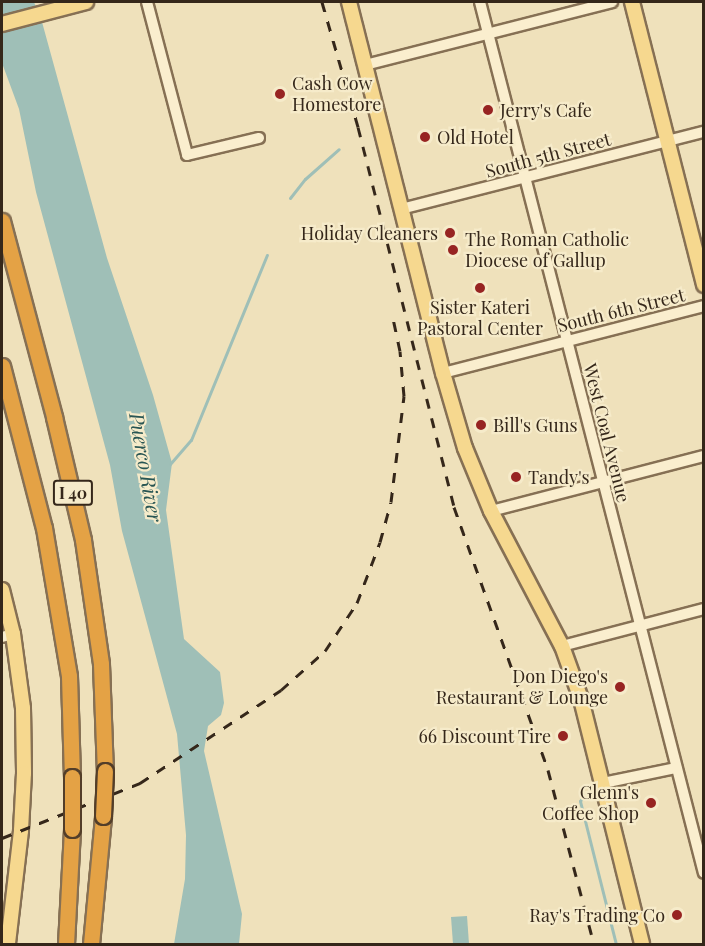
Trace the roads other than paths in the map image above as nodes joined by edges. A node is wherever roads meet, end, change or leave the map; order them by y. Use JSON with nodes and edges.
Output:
{"nodes":[{"id":1,"x":86,"y":2,"type":"edge"},
{"id":2,"x":147,"y":2,"type":"edge"},
{"id":3,"x":349,"y":2,"type":"edge"},
{"id":4,"x":480,"y":2,"type":"edge"},
{"id":5,"x":612,"y":2,"type":"edge"},
{"id":6,"x":632,"y":2,"type":"edge"},
{"id":7,"x":2,"y":24,"type":"edge"},
{"id":8,"x":488,"y":33,"type":"junction"},
{"id":9,"x":365,"y":65,"type":"junction"},
{"id":10,"x":704,"y":132,"type":"edge"},
{"id":11,"x":260,"y":138,"type":"dead end"},
{"id":12,"x":667,"y":141,"type":"junction"},
{"id":13,"x":525,"y":179,"type":"junction"},
{"id":14,"x":401,"y":209,"type":"junction"},
{"id":15,"x":2,"y":221,"type":"edge"},
{"id":16,"x":704,"y":285,"type":"edge"},
{"id":17,"x":704,"y":306,"type":"edge"},
{"id":18,"x":567,"y":341,"type":"junction"},
{"id":19,"x":2,"y":366,"type":"edge"},
{"id":20,"x":443,"y":373,"type":"junction"},
{"id":21,"x":704,"y":456,"type":"edge"},
{"id":22,"x":603,"y":482,"type":"junction"},
{"id":23,"x":491,"y":511,"type":"junction"},
{"id":24,"x":2,"y":590,"type":"edge"},
{"id":25,"x":704,"y":609,"type":"edge"},
{"id":26,"x":639,"y":626,"type":"junction"},
{"id":27,"x":8,"y":635,"type":"edge"},
{"id":28,"x":562,"y":646,"type":"junction"},
{"id":29,"x":676,"y":768,"type":"junction"},
{"id":30,"x":603,"y":783,"type":"junction"},
{"id":31,"x":704,"y":873,"type":"edge"},
{"id":32,"x":8,"y":945,"type":"edge"},
{"id":33,"x":66,"y":945,"type":"edge"},
{"id":34,"x":91,"y":945,"type":"edge"},
{"id":35,"x":642,"y":945,"type":"edge"}],
"edges":[{"from":1,"to":7,"type":"main road"},
{"from":2,"to":11,"type":"street"},
{"from":3,"to":9,"type":"main road"},
{"from":4,"to":8,"type":"street","name":"West Coal Avenue"},
{"from":5,"to":8,"type":"street"},
{"from":6,"to":12,"type":"main road"},
{"from":8,"to":9,"type":"street"},
{"from":8,"to":13,"type":"street","name":"West Coal Avenue"},
{"from":9,"to":14,"type":"main road"},
{"from":10,"to":12,"type":"street","name":"South 5th Street"},
{"from":12,"to":13,"type":"street","name":"South 5th Street"},
{"from":12,"to":16,"type":"main road"},
{"from":13,"to":14,"type":"street","name":"South 5th Street"},
{"from":13,"to":18,"type":"street","name":"West Coal Avenue"},
{"from":14,"to":20,"type":"main road"},
{"from":15,"to":34,"type":"highway","number":"I 40","bridge":true},
{"from":17,"to":18,"type":"street","name":"South 6th Street"},
{"from":18,"to":20,"type":"street","name":"South 6th Street"},
{"from":18,"to":22,"type":"street","name":"West Coal Avenue"},
{"from":19,"to":33,"type":"highway","number":"I 40","bridge":true},
{"from":20,"to":23,"type":"main road"},
{"from":21,"to":22,"type":"street"},
{"from":22,"to":23,"type":"street"},
{"from":22,"to":26,"type":"street","name":"West Coal Avenue"},
{"from":23,"to":28,"type":"main road"},
{"from":24,"to":27,"type":"main road"},
{"from":25,"to":26,"type":"street"},
{"from":26,"to":28,"type":"street"},
{"from":26,"to":29,"type":"street","name":"West Coal Avenue"},
{"from":27,"to":32,"type":"main road"},
{"from":28,"to":30,"type":"main road"},
{"from":29,"to":30,"type":"street"},
{"from":29,"to":31,"type":"street","name":"West Coal Avenue"},
{"from":30,"to":35,"type":"main road"}]}
